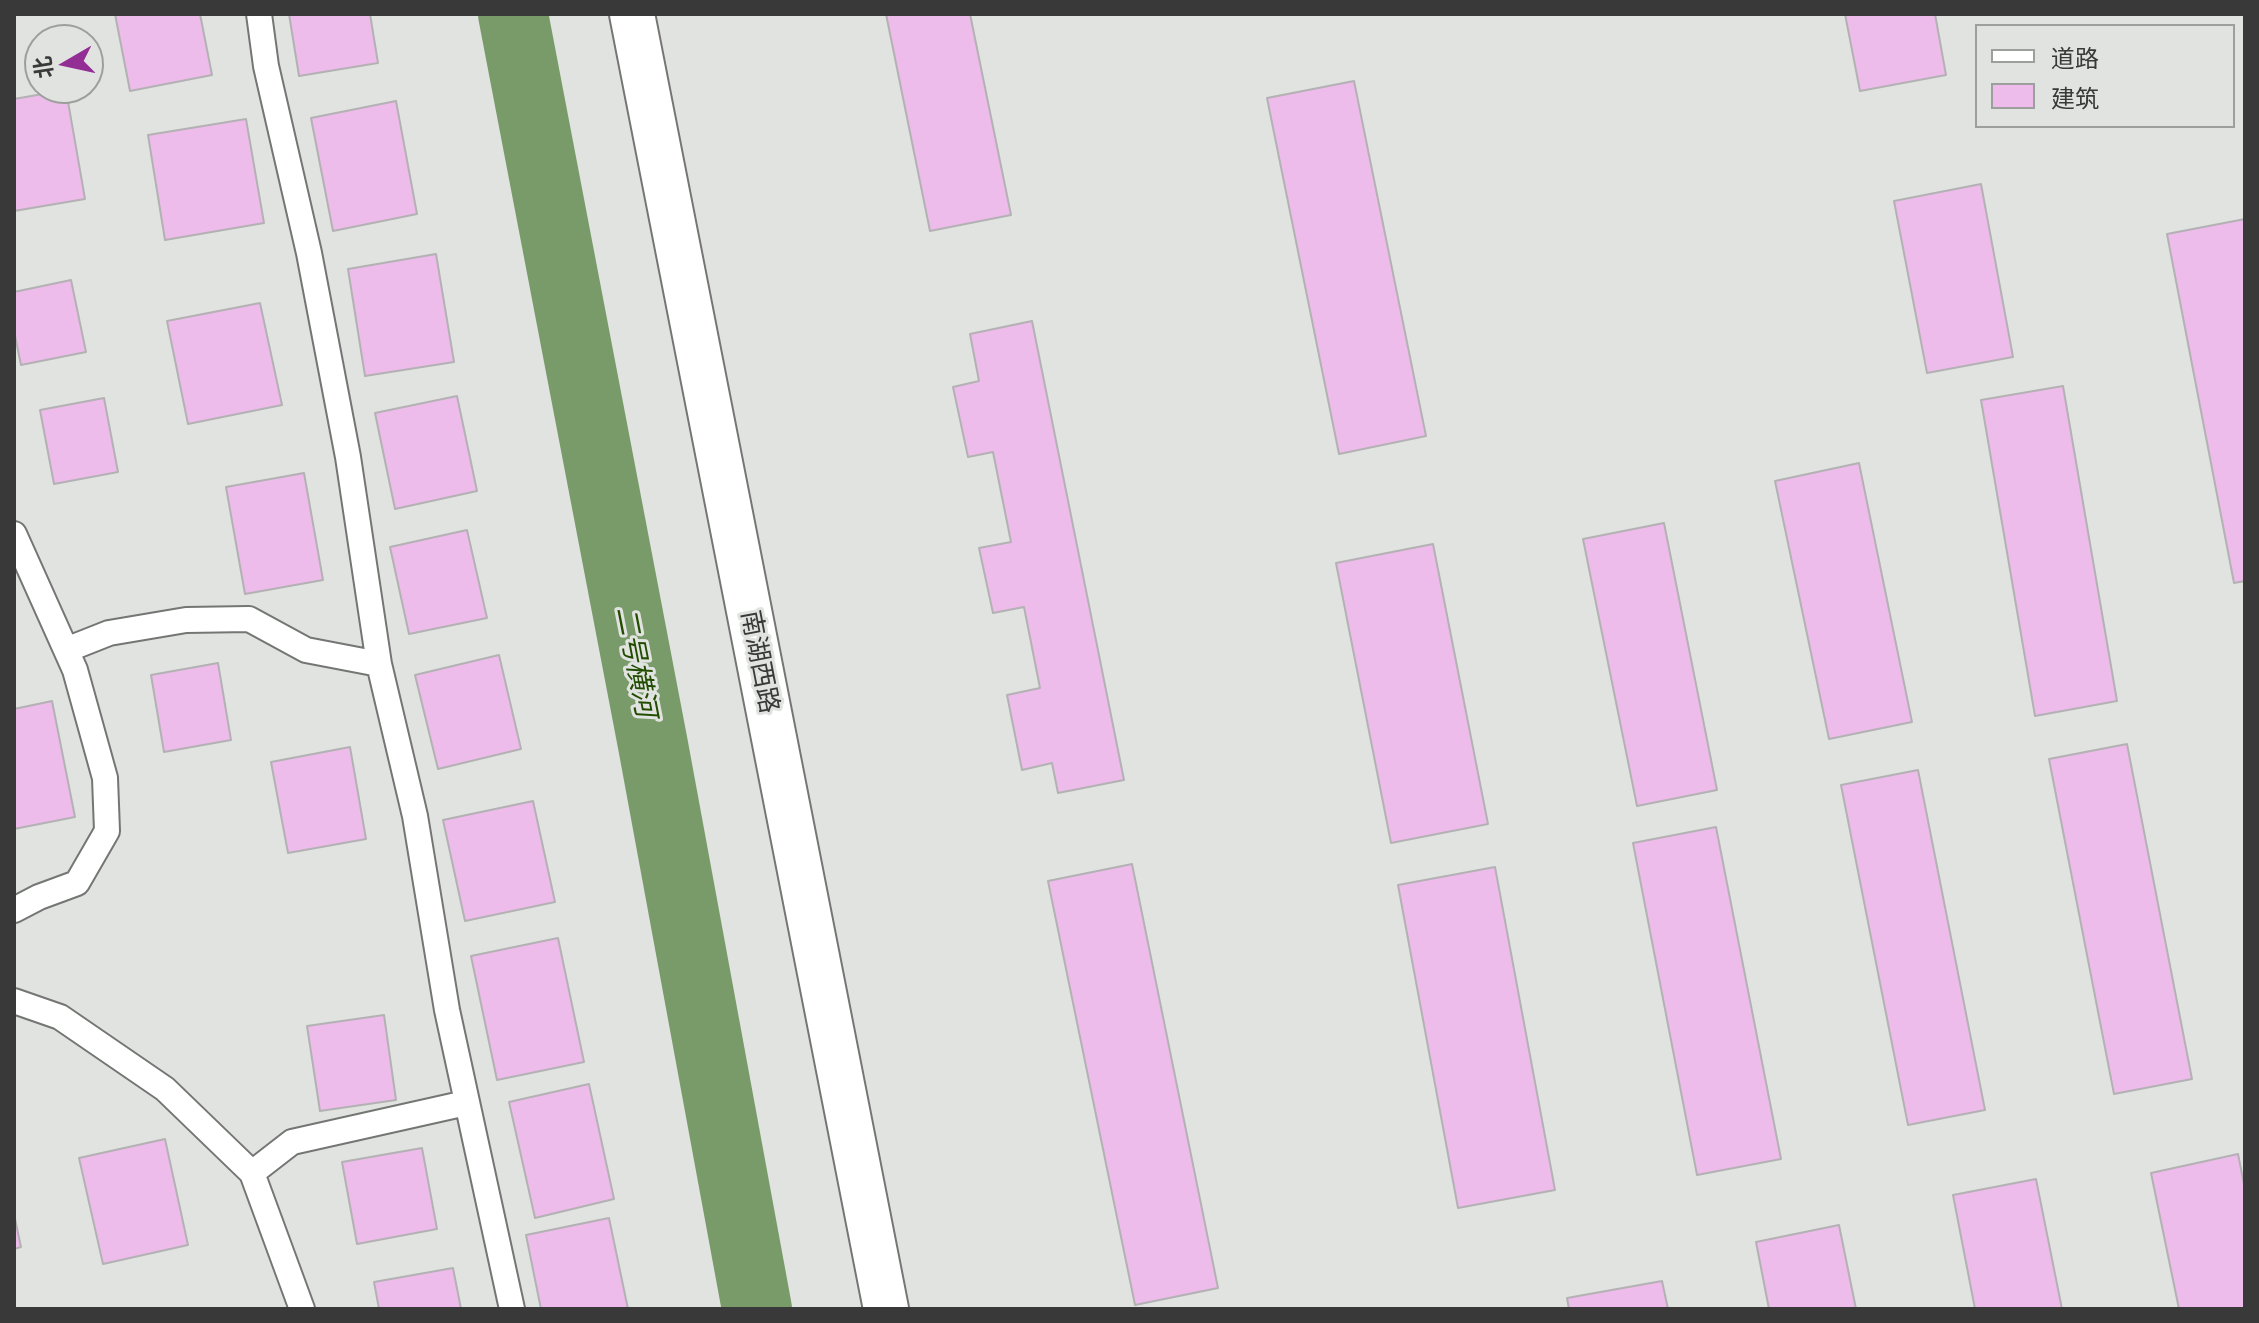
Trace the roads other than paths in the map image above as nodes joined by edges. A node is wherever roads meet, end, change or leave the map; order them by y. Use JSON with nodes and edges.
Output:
{"nodes":[{"id":1,"x":259,"y":14,"type":"edge"},
{"id":2,"x":632,"y":14,"type":"edge"},
{"id":3,"x":14,"y":534,"type":"edge"},
{"id":4,"x":66,"y":650,"type":"junction"},
{"id":5,"x":379,"y":664,"type":"junction"},
{"id":6,"x":14,"y":910,"type":"edge"},
{"id":7,"x":14,"y":1001,"type":"edge"},
{"id":8,"x":466,"y":1103,"type":"junction"},
{"id":9,"x":252,"y":1173,"type":"junction"},
{"id":10,"x":302,"y":1309,"type":"edge"},
{"id":11,"x":512,"y":1309,"type":"edge"},
{"id":12,"x":886,"y":1309,"type":"edge"}],
"edges":[{"from":1,"to":5,"type":"lane"},
{"from":2,"to":12,"type":"street","name":"南湖西路"},
{"from":3,"to":4,"type":"lane"},
{"from":4,"to":5,"type":"lane"},
{"from":4,"to":6,"type":"lane"},
{"from":5,"to":8,"type":"lane"},
{"from":7,"to":9,"type":"lane"},
{"from":8,"to":9,"type":"lane"},
{"from":8,"to":11,"type":"lane"},
{"from":9,"to":10,"type":"lane"}]}
